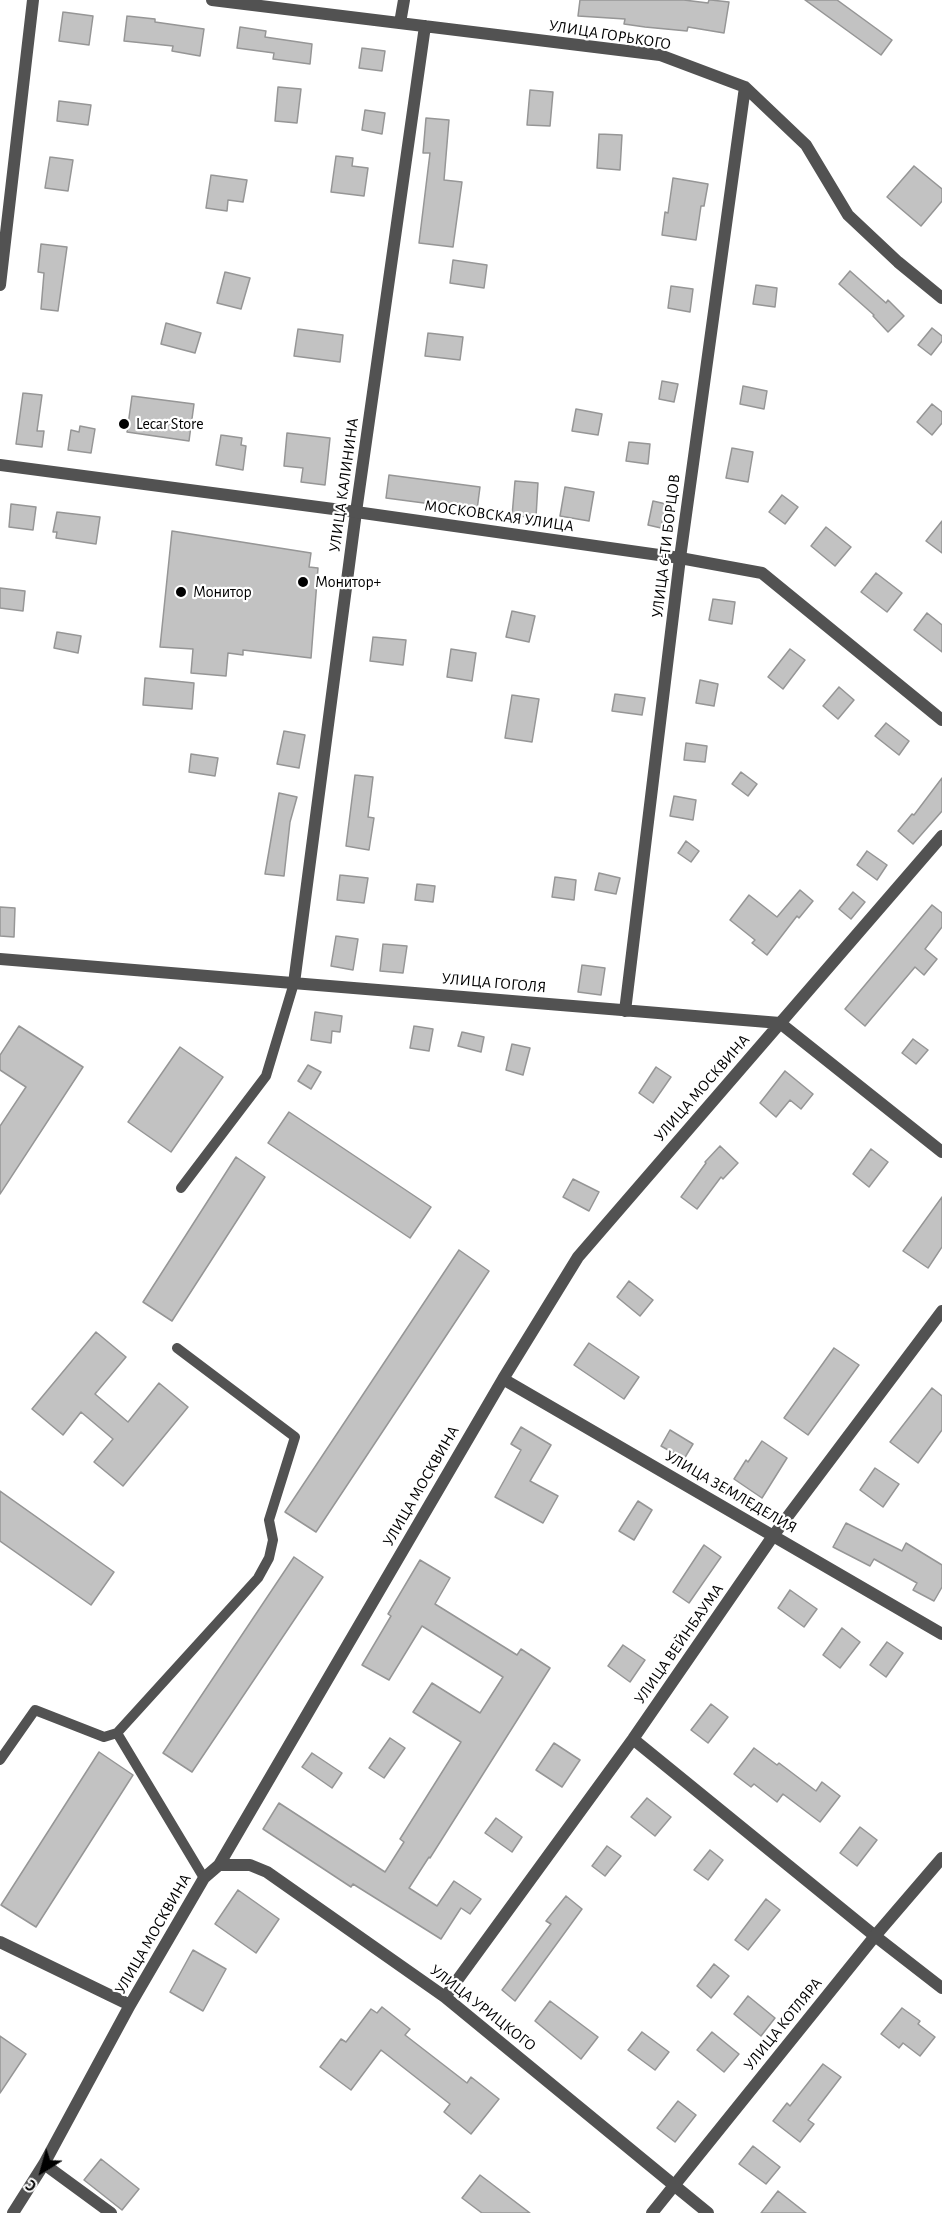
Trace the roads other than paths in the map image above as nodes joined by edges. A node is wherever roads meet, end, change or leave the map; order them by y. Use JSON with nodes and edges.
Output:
{"nodes":[{"id":1,"x":33,"y":0,"type":"edge"},
{"id":2,"x":212,"y":0,"type":"edge"},
{"id":3,"x":404,"y":0,"type":"edge"},
{"id":4,"x":400,"y":23,"type":"junction"},
{"id":5,"x":425,"y":26,"type":"junction"},
{"id":6,"x":745,"y":87,"type":"junction"},
{"id":7,"x":0,"y":285,"type":"edge"},
{"id":8,"x":942,"y":298,"type":"edge"},
{"id":9,"x":0,"y":465,"type":"edge"},
{"id":10,"x":356,"y":512,"type":"junction"},
{"id":11,"x":680,"y":558,"type":"junction"},
{"id":12,"x":942,"y":720,"type":"edge"},
{"id":13,"x":942,"y":836,"type":"edge"},
{"id":14,"x":0,"y":959,"type":"edge"},
{"id":15,"x":294,"y":983,"type":"junction"},
{"id":16,"x":625,"y":1011,"type":"junction"},
{"id":17,"x":780,"y":1023,"type":"junction"},
{"id":18,"x":942,"y":1152,"type":"edge"},
{"id":19,"x":181,"y":1188,"type":"dead end"},
{"id":20,"x":942,"y":1311,"type":"edge"},
{"id":21,"x":177,"y":1348,"type":"dead end"},
{"id":22,"x":503,"y":1379,"type":"junction"},
{"id":23,"x":773,"y":1536,"type":"junction"},
{"id":24,"x":942,"y":1634,"type":"edge"},
{"id":25,"x":117,"y":1733,"type":"junction"},
{"id":26,"x":633,"y":1739,"type":"junction"},
{"id":27,"x":0,"y":1760,"type":"edge"},
{"id":28,"x":942,"y":1858,"type":"edge"},
{"id":29,"x":219,"y":1865,"type":"junction"},
{"id":30,"x":204,"y":1878,"type":"junction"},
{"id":31,"x":875,"y":1936,"type":"junction"},
{"id":32,"x":0,"y":1942,"type":"edge"},
{"id":33,"x":942,"y":1988,"type":"edge"},
{"id":34,"x":445,"y":1997,"type":"junction"},
{"id":35,"x":130,"y":2005,"type":"junction"},
{"id":36,"x":44,"y":2164,"type":"junction"},
{"id":37,"x":675,"y":2186,"type":"junction"},
{"id":38,"x":13,"y":2213,"type":"edge"},
{"id":39,"x":111,"y":2213,"type":"edge"},
{"id":40,"x":652,"y":2213,"type":"edge"},
{"id":41,"x":708,"y":2213,"type":"edge"}],
"edges":[{"from":1,"to":7,"type":"street"},
{"from":2,"to":4,"type":"street","name":"УЛИЦА ГОРЬКОГО"},
{"from":3,"to":4,"type":"street"},
{"from":4,"to":5,"type":"street","name":"УЛИЦА ГОРЬКОГО"},
{"from":5,"to":6,"type":"street","name":"УЛИЦА ГОРЬКОГО"},
{"from":5,"to":10,"type":"street","name":"УЛИЦА КАЛИНИНА"},
{"from":6,"to":8,"type":"street","name":"УЛИЦА ГОРЬКОГО"},
{"from":6,"to":11,"type":"street","name":"УЛИЦА 6-ТИ БОРЦОВ"},
{"from":9,"to":10,"type":"street","name":"МОСКОВСКАЯ УЛИЦА"},
{"from":10,"to":11,"type":"street","name":"МОСКОВСКАЯ УЛИЦА"},
{"from":10,"to":15,"type":"street","name":"УЛИЦА КАЛИНИНА"},
{"from":11,"to":12,"type":"street","name":"МОСКОВСКАЯ УЛИЦА"},
{"from":11,"to":16,"type":"street","name":"УЛИЦА 6-ТИ БОРЦОВ"},
{"from":13,"to":17,"type":"street","name":"УЛИЦА МОСКВИНА"},
{"from":14,"to":15,"type":"street","name":"УЛИЦА ГОГОЛЯ"},
{"from":15,"to":16,"type":"street","name":"УЛИЦА ГОГОЛЯ"},
{"from":15,"to":19,"type":"lane"},
{"from":16,"to":17,"type":"street","name":"УЛИЦА ГОГОЛЯ"},
{"from":17,"to":18,"type":"street"},
{"from":17,"to":22,"type":"street","name":"УЛИЦА МОСКВИНА"},
{"from":20,"to":23,"type":"street","name":"УЛИЦА ВЕЙНБАУМА"},
{"from":21,"to":25,"type":"lane"},
{"from":22,"to":23,"type":"street","name":"УЛИЦА ЗЕМЛЕДЕЛИЯ"},
{"from":22,"to":29,"type":"street","name":"УЛИЦА МОСКВИНА"},
{"from":23,"to":24,"type":"street","name":"УЛИЦА ЗЕМЛЕДЕЛИЯ"},
{"from":23,"to":26,"type":"street","name":"УЛИЦА ВЕЙНБАУМА"},
{"from":25,"to":27,"type":"lane"},
{"from":25,"to":30,"type":"lane"},
{"from":26,"to":31,"type":"street"},
{"from":26,"to":34,"type":"street","name":"УЛИЦА ВЕЙНБАУМА"},
{"from":28,"to":31,"type":"street","name":"УЛИЦА КОТЛЯРА"},
{"from":29,"to":30,"type":"street","name":"УЛИЦА МОСКВИНА"},
{"from":29,"to":34,"type":"street","name":"УЛИЦА УРИЦКОГО"},
{"from":30,"to":35,"type":"street","name":"УЛИЦА МОСКВИНА"},
{"from":31,"to":33,"type":"street"},
{"from":31,"to":37,"type":"street","name":"УЛИЦА КОТЛЯРА"},
{"from":32,"to":35,"type":"street"},
{"from":34,"to":37,"type":"street","name":"УЛИЦА УРИЦКОГО"},
{"from":35,"to":36,"type":"street","name":"УЛИЦА МОСКВИНА"},
{"from":36,"to":38,"type":"street","name":"УЛИЦА МОСКВИНА"},
{"from":36,"to":39,"type":"street"},
{"from":37,"to":40,"type":"street","name":"УЛИЦА КОТЛЯРА"},
{"from":37,"to":41,"type":"street","name":"УЛИЦА УРИЦКОГО"}]}
